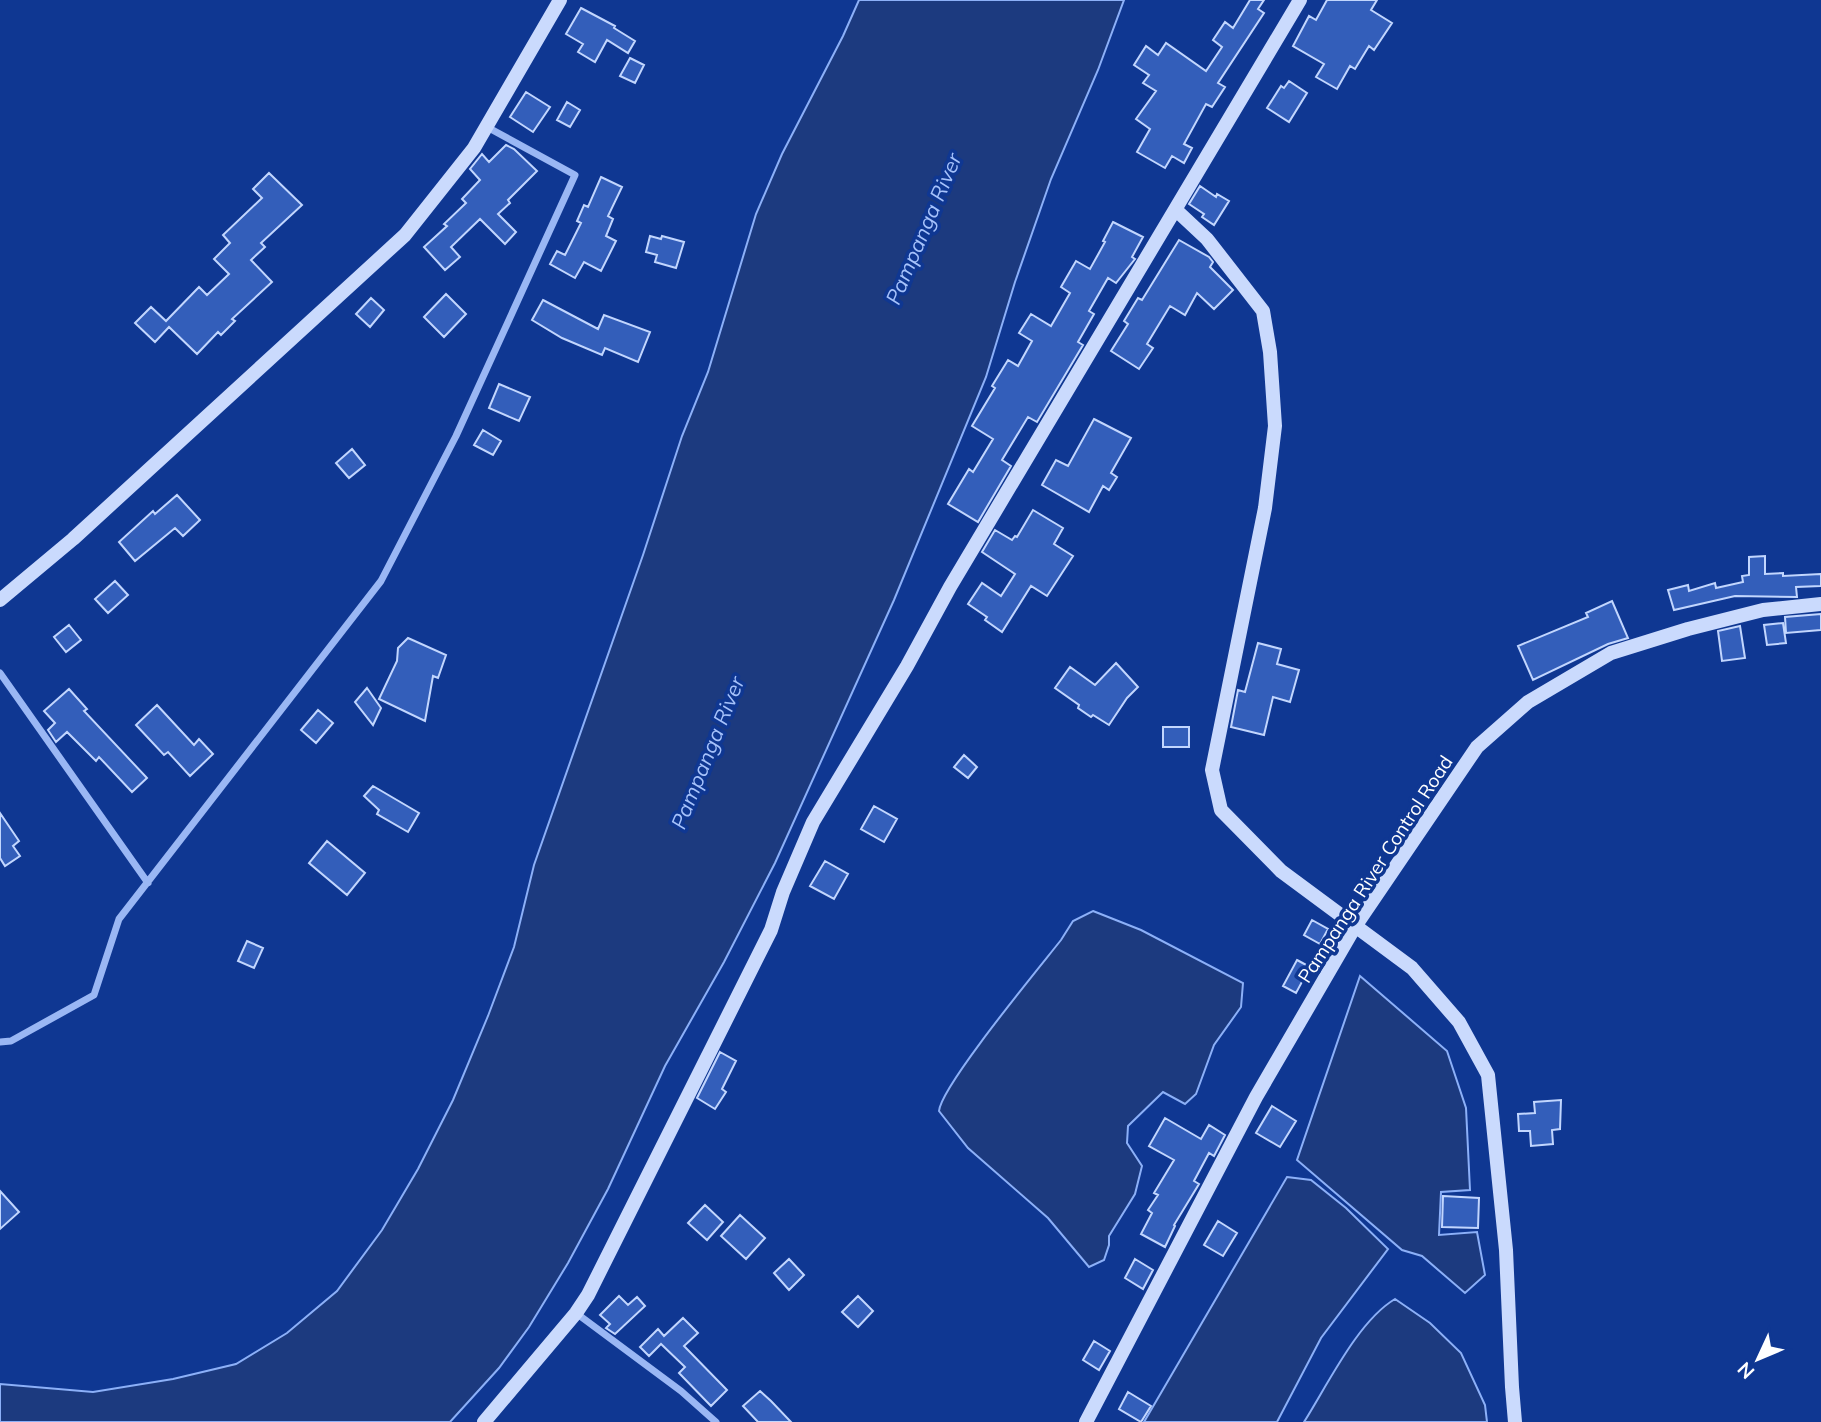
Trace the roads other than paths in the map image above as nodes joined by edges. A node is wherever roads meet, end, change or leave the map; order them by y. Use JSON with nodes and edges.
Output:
{"nodes":[{"id":1,"x":560,"y":0,"type":"edge"},
{"id":2,"x":1300,"y":0,"type":"edge"},
{"id":3,"x":487,"y":127,"type":"junction"},
{"id":4,"x":1176,"y":210,"type":"junction"},
{"id":5,"x":0,"y":600,"type":"edge"},
{"id":6,"x":1821,"y":604,"type":"edge"},
{"id":7,"x":0,"y":673,"type":"edge"},
{"id":8,"x":148,"y":883,"type":"junction"},
{"id":9,"x":1356,"y":925,"type":"junction"},
{"id":10,"x":0,"y":1042,"type":"edge"},
{"id":11,"x":576,"y":1313,"type":"junction"},
{"id":12,"x":484,"y":1422,"type":"edge"},
{"id":13,"x":716,"y":1422,"type":"edge"},
{"id":14,"x":1086,"y":1422,"type":"edge"},
{"id":15,"x":1515,"y":1422,"type":"edge"}],
"edges":[{"from":1,"to":3,"type":"street"},
{"from":2,"to":4,"type":"street"},
{"from":3,"to":5,"type":"street"},
{"from":3,"to":8,"type":"street"},
{"from":4,"to":9,"type":"street"},
{"from":4,"to":11,"type":"street"},
{"from":6,"to":9,"type":"street","name":"Pampanga River Control Road"},
{"from":7,"to":8,"type":"street"},
{"from":8,"to":10,"type":"street"},
{"from":9,"to":14,"type":"street","name":"Pampanga River Control Road"},
{"from":9,"to":15,"type":"street"},
{"from":11,"to":12,"type":"street"},
{"from":11,"to":13,"type":"street"}]}
